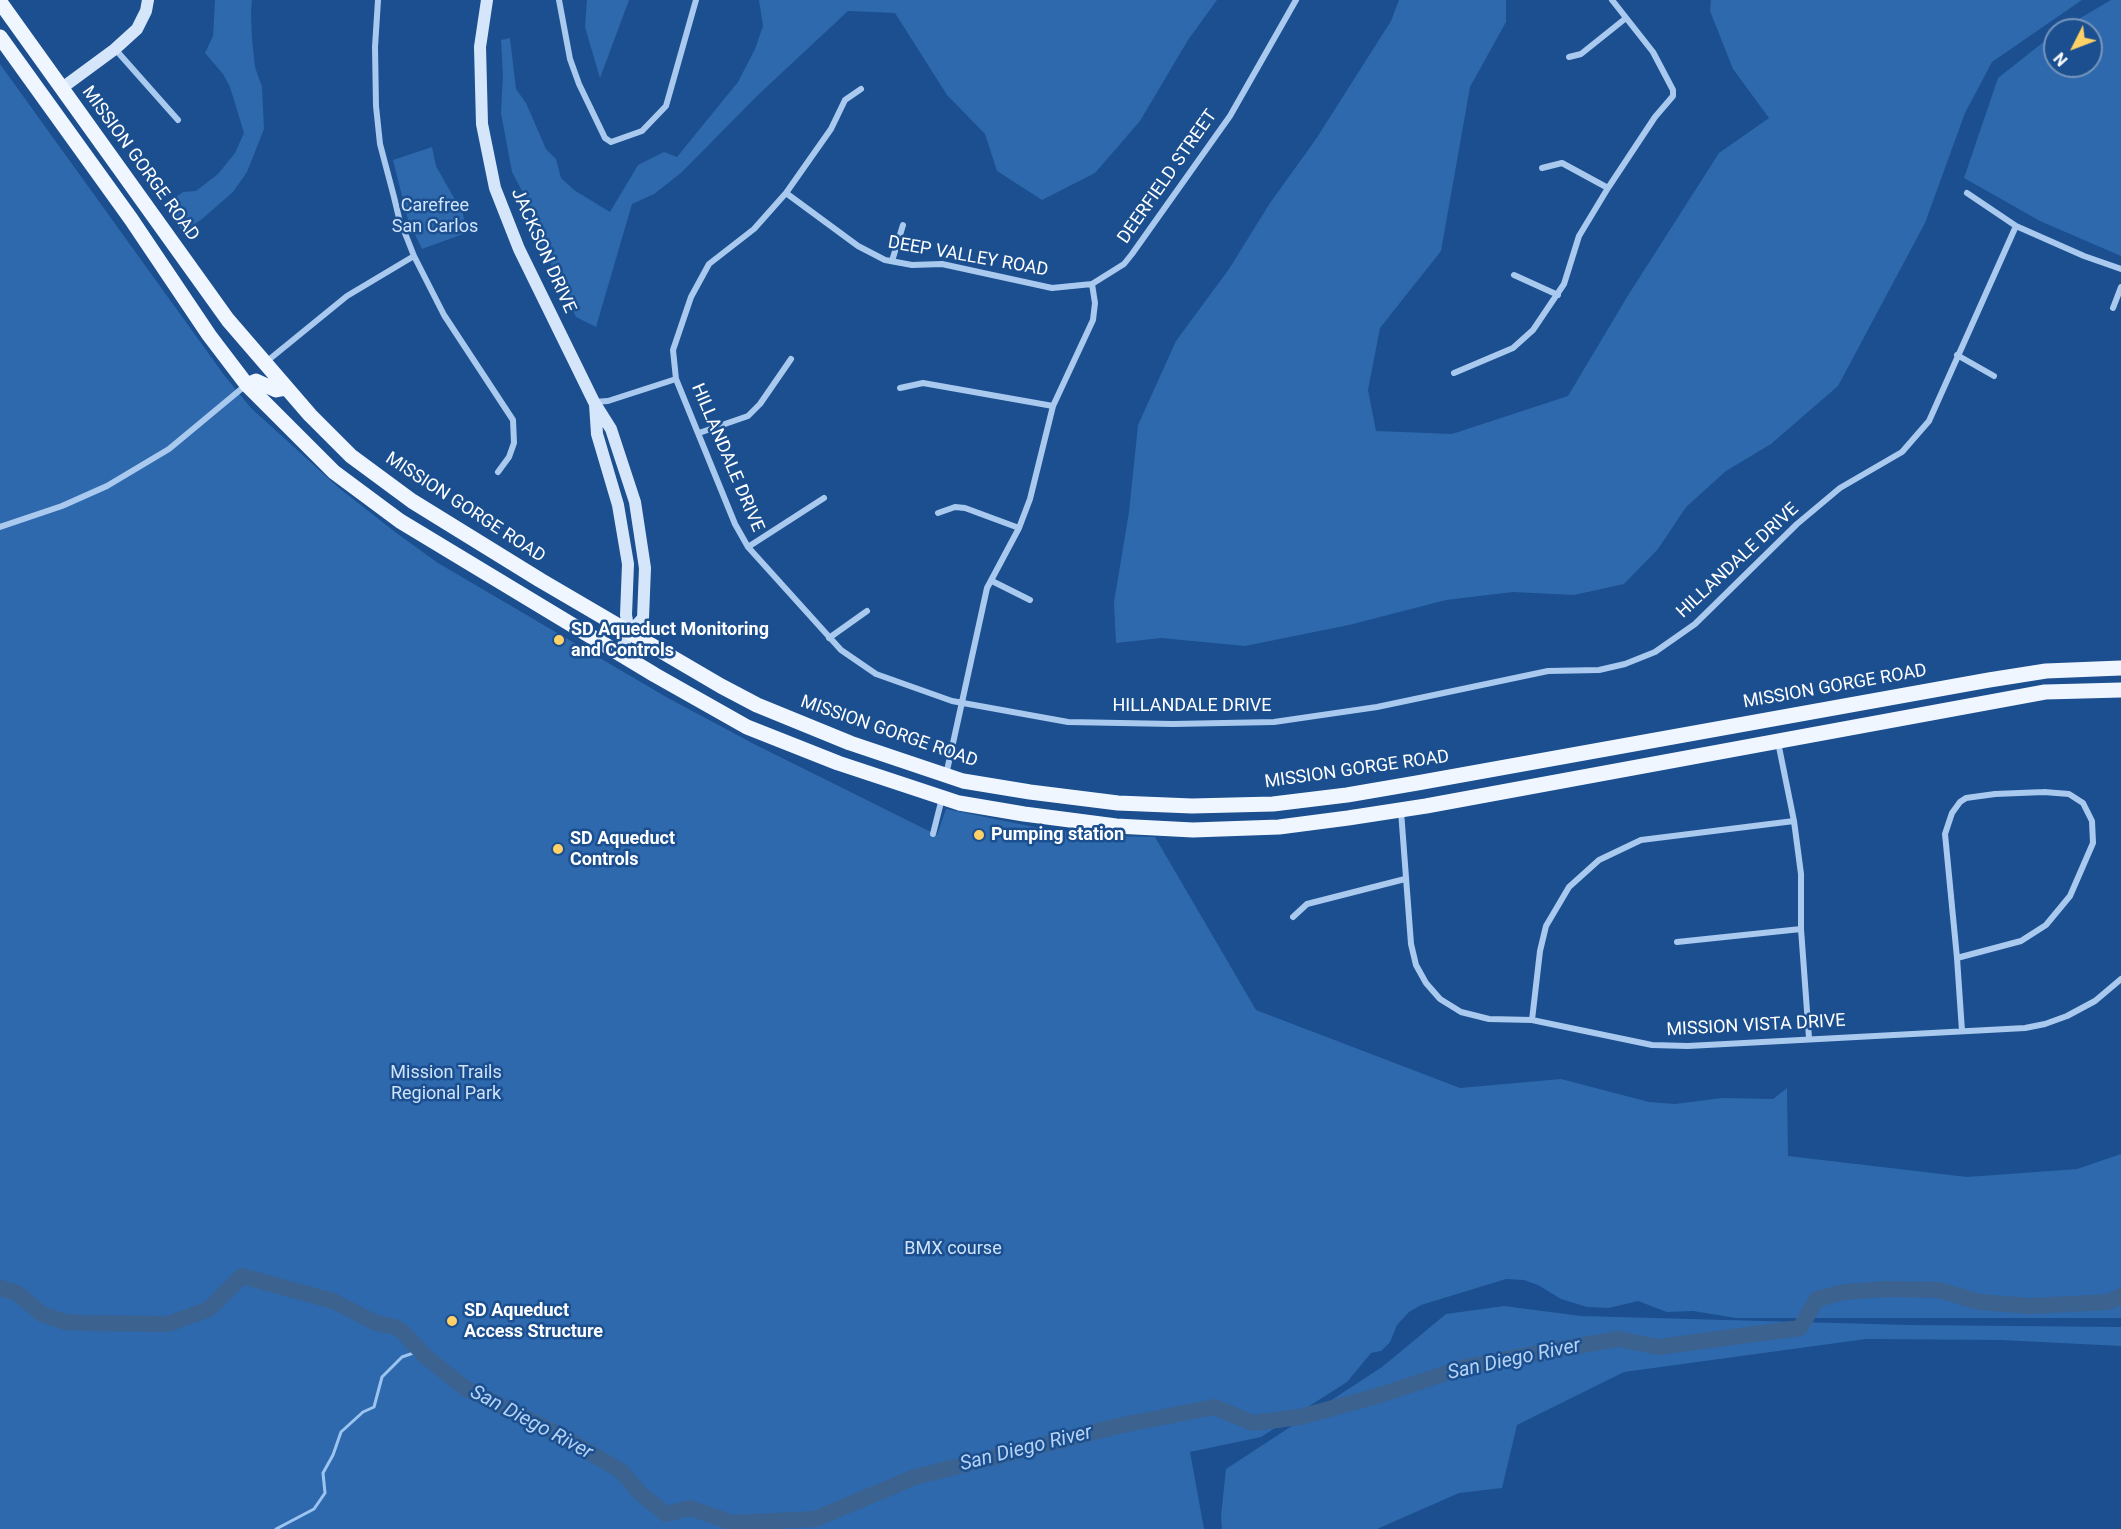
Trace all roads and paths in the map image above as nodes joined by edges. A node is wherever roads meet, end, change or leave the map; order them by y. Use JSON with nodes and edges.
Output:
{"nodes":[{"id":1,"x":148,"y":0,"type":"edge"},
{"id":2,"x":378,"y":0,"type":"edge"},
{"id":3,"x":487,"y":0,"type":"edge"},
{"id":4,"x":560,"y":0,"type":"edge"},
{"id":5,"x":696,"y":0,"type":"edge"},
{"id":6,"x":1296,"y":0,"type":"edge"},
{"id":7,"x":1612,"y":0,"type":"edge"},
{"id":8,"x":0,"y":2,"type":"edge"},
{"id":9,"x":1626,"y":18,"type":"junction"},
{"id":10,"x":0,"y":37,"type":"edge"},
{"id":11,"x":115,"y":49,"type":"junction"},
{"id":12,"x":1569,"y":57,"type":"dead end"},
{"id":13,"x":62,"y":88,"type":"junction"},
{"id":14,"x":861,"y":89,"type":"dead end"},
{"id":15,"x":178,"y":120,"type":"dead end"},
{"id":16,"x":1542,"y":168,"type":"dead end"},
{"id":17,"x":1608,"y":188,"type":"junction"},
{"id":18,"x":786,"y":193,"type":"junction"},
{"id":19,"x":1966,"y":193,"type":"dead end"},
{"id":20,"x":903,"y":225,"type":"dead end"},
{"id":21,"x":2016,"y":226,"type":"junction"},
{"id":22,"x":414,"y":256,"type":"junction"},
{"id":23,"x":892,"y":261,"type":"junction"},
{"id":24,"x":2121,"y":269,"type":"edge"},
{"id":25,"x":1514,"y":275,"type":"dead end"},
{"id":26,"x":1092,"y":284,"type":"junction"},
{"id":27,"x":2121,"y":286,"type":"edge"},
{"id":28,"x":1558,"y":295,"type":"junction"},
{"id":29,"x":2113,"y":308,"type":"dead end"},
{"id":30,"x":1957,"y":355,"type":"junction"},
{"id":31,"x":791,"y":359,"type":"dead end"},
{"id":32,"x":264,"y":363,"type":"junction"},
{"id":33,"x":1454,"y":373,"type":"dead end"},
{"id":34,"x":1994,"y":376,"type":"dead end"},
{"id":35,"x":676,"y":379,"type":"junction"},
{"id":36,"x":247,"y":385,"type":"junction"},
{"id":37,"x":286,"y":388,"type":"junction"},
{"id":38,"x":900,"y":388,"type":"dead end"},
{"id":39,"x":594,"y":402,"type":"junction"},
{"id":40,"x":1053,"y":406,"type":"junction"},
{"id":41,"x":699,"y":433,"type":"junction"},
{"id":42,"x":498,"y":472,"type":"dead end"},
{"id":43,"x":824,"y":498,"type":"dead end"},
{"id":44,"x":938,"y":513,"type":"dead end"},
{"id":45,"x":0,"y":527,"type":"edge"},
{"id":46,"x":1019,"y":528,"type":"junction"},
{"id":47,"x":748,"y":547,"type":"junction"},
{"id":48,"x":992,"y":581,"type":"junction"},
{"id":49,"x":1030,"y":600,"type":"dead end"},
{"id":50,"x":867,"y":611,"type":"dead end"},
{"id":51,"x":629,"y":633,"type":"junction"},
{"id":52,"x":829,"y":638,"type":"junction"},
{"id":53,"x":620,"y":654,"type":"junction"},
{"id":54,"x":2121,"y":668,"type":"edge"},
{"id":55,"x":2121,"y":690,"type":"edge"},
{"id":56,"x":963,"y":703,"type":"junction"},
{"id":57,"x":1778,"y":742,"type":"junction"},
{"id":58,"x":946,"y":775,"type":"junction"},
{"id":59,"x":942,"y":798,"type":"junction"},
{"id":60,"x":1401,"y":810,"type":"junction"},
{"id":61,"x":1794,"y":821,"type":"junction"},
{"id":62,"x":933,"y":834,"type":"dead end"},
{"id":63,"x":1405,"y":879,"type":"junction"},
{"id":64,"x":1293,"y":917,"type":"dead end"},
{"id":65,"x":1801,"y":929,"type":"junction"},
{"id":66,"x":1677,"y":942,"type":"dead end"},
{"id":67,"x":1957,"y":958,"type":"junction"},
{"id":68,"x":2121,"y":979,"type":"edge"},
{"id":69,"x":1532,"y":1020,"type":"junction"},
{"id":70,"x":1962,"y":1032,"type":"junction"},
{"id":71,"x":1809,"y":1038,"type":"junction"}],
"edges":[{"from":1,"to":11,"type":"main road"},
{"from":2,"to":22,"type":"street"},
{"from":3,"to":39,"type":"main road","name":"JACKSON DRIVE"},
{"from":4,"to":5,"type":"street"},
{"from":6,"to":26,"type":"street","name":"DEERFIELD STREET"},
{"from":7,"to":9,"type":"street"},
{"from":8,"to":13,"type":"main road","name":"MISSION GORGE ROAD"},
{"from":9,"to":12,"type":"street"},
{"from":9,"to":17,"type":"street"},
{"from":10,"to":36,"type":"main road"},
{"from":11,"to":13,"type":"main road"},
{"from":11,"to":15,"type":"street"},
{"from":13,"to":32,"type":"main road","name":"MISSION GORGE ROAD"},
{"from":14,"to":18,"type":"street","name":"HILLANDALE DRIVE"},
{"from":16,"to":17,"type":"street"},
{"from":17,"to":28,"type":"street"},
{"from":18,"to":23,"type":"street","name":"DEEP VALLEY ROAD"},
{"from":18,"to":35,"type":"street","name":"HILLANDALE DRIVE"},
{"from":19,"to":21,"type":"street"},
{"from":20,"to":23,"type":"street"},
{"from":21,"to":24,"type":"street"},
{"from":21,"to":30,"type":"street","name":"HILLANDALE DRIVE"},
{"from":22,"to":32,"type":"street"},
{"from":22,"to":42,"type":"street"},
{"from":23,"to":26,"type":"street","name":"DEEP VALLEY ROAD"},
{"from":25,"to":28,"type":"street"},
{"from":26,"to":40,"type":"street"},
{"from":27,"to":29,"type":"street"},
{"from":28,"to":33,"type":"street"},
{"from":30,"to":34,"type":"street"},
{"from":30,"to":56,"type":"street","name":"HILLANDALE DRIVE"},
{"from":31,"to":41,"type":"street"},
{"from":32,"to":37,"type":"main road","name":"MISSION GORGE ROAD"},
{"from":35,"to":39,"type":"street"},
{"from":35,"to":41,"type":"street","name":"HILLANDALE DRIVE"},
{"from":36,"to":37,"type":"main road"},
{"from":36,"to":45,"type":"street"},
{"from":36,"to":53,"type":"main road"},
{"from":37,"to":51,"type":"main road","name":"MISSION GORGE ROAD"},
{"from":38,"to":40,"type":"street"},
{"from":39,"to":51,"type":"main road","name":"JACKSON DRIVE"},
{"from":39,"to":51,"type":"main road","name":"JACKSON DRIVE"},
{"from":40,"to":46,"type":"street"},
{"from":41,"to":47,"type":"street","name":"HILLANDALE DRIVE"},
{"from":43,"to":47,"type":"street"},
{"from":44,"to":46,"type":"street"},
{"from":46,"to":48,"type":"street"},
{"from":47,"to":52,"type":"street","name":"HILLANDALE DRIVE"},
{"from":48,"to":49,"type":"street"},
{"from":48,"to":56,"type":"street"},
{"from":50,"to":52,"type":"street"},
{"from":51,"to":53,"type":"main road","name":"JACKSON DRIVE"},
{"from":51,"to":58,"type":"main road","name":"MISSION GORGE ROAD"},
{"from":52,"to":56,"type":"street","name":"HILLANDALE DRIVE"},
{"from":53,"to":59,"type":"main road"},
{"from":54,"to":58,"type":"main road","name":"MISSION GORGE ROAD"},
{"from":55,"to":57,"type":"main road"},
{"from":56,"to":58,"type":"street"},
{"from":57,"to":60,"type":"main road"},
{"from":57,"to":61,"type":"street"},
{"from":59,"to":60,"type":"main road"},
{"from":59,"to":62,"type":"street"},
{"from":60,"to":63,"type":"street","name":"MISSION VISTA DRIVE"},
{"from":61,"to":65,"type":"street"},
{"from":61,"to":69,"type":"street"},
{"from":63,"to":64,"type":"street"},
{"from":63,"to":69,"type":"street","name":"MISSION VISTA DRIVE"},
{"from":65,"to":66,"type":"street"},
{"from":65,"to":71,"type":"street"},
{"from":67,"to":67,"type":"street"},
{"from":67,"to":70,"type":"street"},
{"from":68,"to":70,"type":"street","name":"MISSION VISTA DRIVE"},
{"from":69,"to":71,"type":"street","name":"MISSION VISTA DRIVE"},
{"from":70,"to":71,"type":"street","name":"MISSION VISTA DRIVE"}]}
